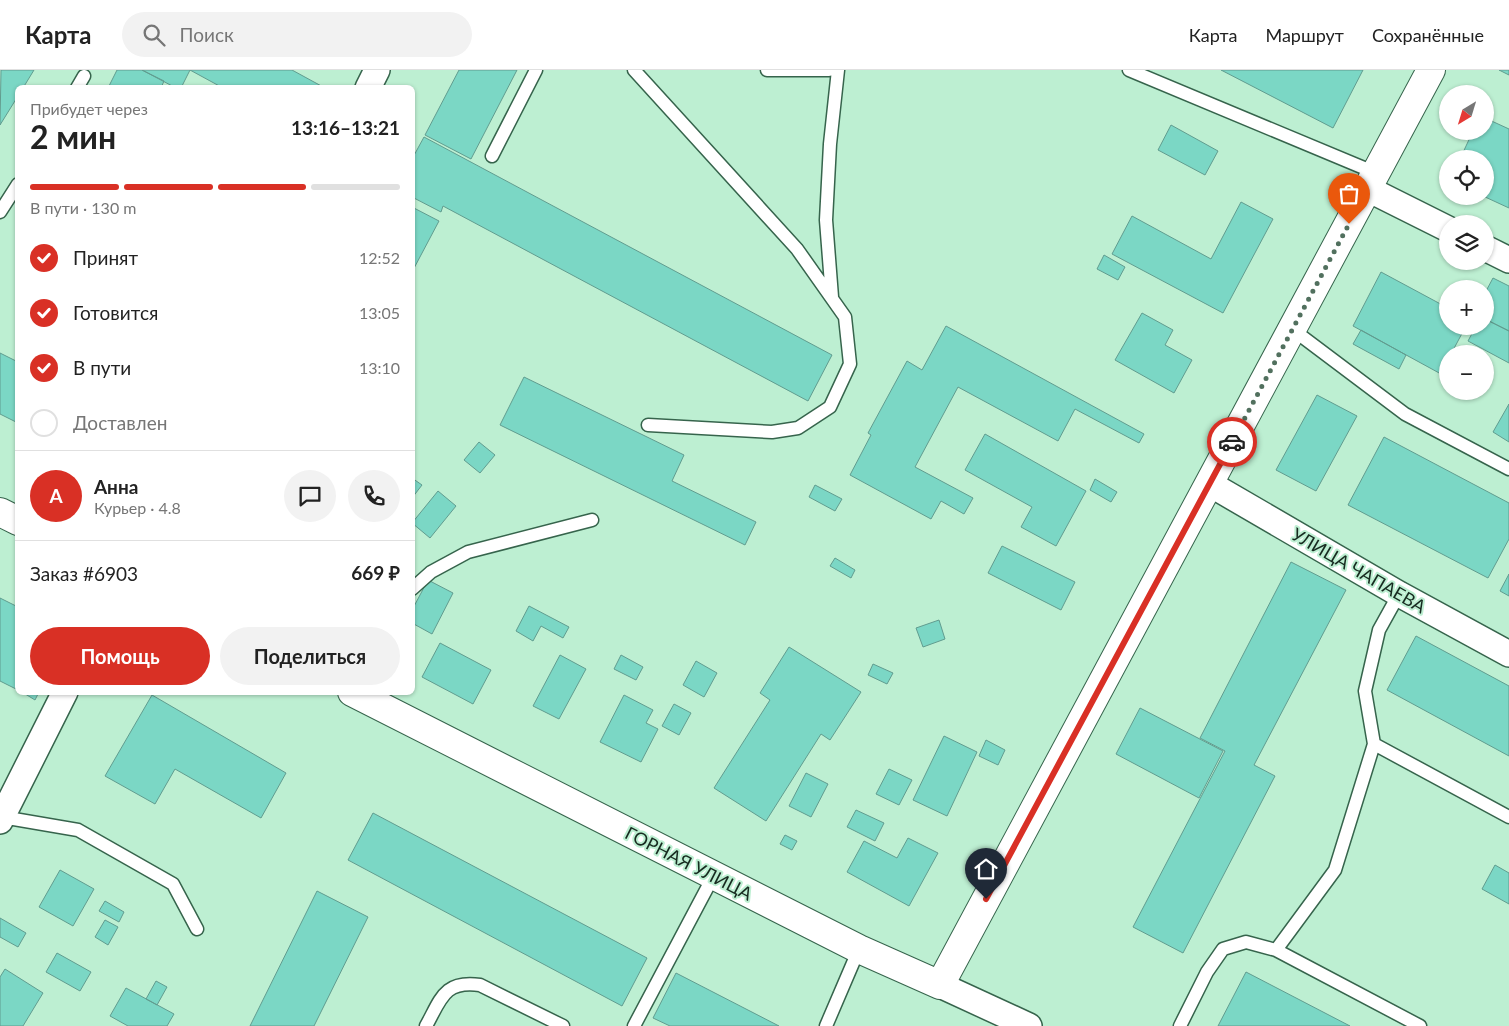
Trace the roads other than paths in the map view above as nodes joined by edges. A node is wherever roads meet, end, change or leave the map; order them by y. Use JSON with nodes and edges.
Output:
{"nodes":[{"id":1,"x":377,"y":70,"type":"edge"},
{"id":2,"x":536,"y":70,"type":"edge"},
{"id":3,"x":634,"y":70,"type":"edge"},
{"id":4,"x":767,"y":70,"type":"edge"},
{"id":5,"x":828,"y":70,"type":"edge"},
{"id":6,"x":838,"y":70,"type":"edge"},
{"id":7,"x":1129,"y":70,"type":"edge"},
{"id":8,"x":1431,"y":70,"type":"edge"},
{"id":9,"x":370,"y":85,"type":"edge"},
{"id":10,"x":492,"y":156,"type":"dead end"},
{"id":11,"x":1372,"y":181,"type":"junction"},
{"id":12,"x":15,"y":189,"type":"edge"},
{"id":13,"x":0,"y":212,"type":"edge"},
{"id":14,"x":1439,"y":223,"type":"edge"},
{"id":15,"x":1494,"y":252,"type":"edge"},
{"id":16,"x":1509,"y":260,"type":"edge"},
{"id":17,"x":832,"y":298,"type":"junction"},
{"id":18,"x":1292,"y":329,"type":"junction"},
{"id":19,"x":648,"y":425,"type":"dead end"},
{"id":20,"x":1509,"y":469,"type":"edge"},
{"id":21,"x":1210,"y":484,"type":"junction"},
{"id":22,"x":0,"y":512,"type":"edge"},
{"id":23,"x":15,"y":520,"type":"edge"},
{"id":24,"x":592,"y":520,"type":"dead end"},
{"id":25,"x":415,"y":586,"type":"edge"},
{"id":26,"x":1399,"y":594,"type":"junction"},
{"id":27,"x":1509,"y":654,"type":"edge"},
{"id":28,"x":63,"y":695,"type":"edge"},
{"id":29,"x":358,"y":695,"type":"edge"},
{"id":30,"x":1374,"y":744,"type":"junction"},
{"id":31,"x":1509,"y":818,"type":"edge"},
{"id":32,"x":1,"y":819,"type":"edge"},
{"id":33,"x":714,"y":875,"type":"junction"},
{"id":34,"x":197,"y":929,"type":"dead end"},
{"id":35,"x":859,"y":949,"type":"junction"},
{"id":36,"x":1276,"y":950,"type":"junction"},
{"id":37,"x":940,"y":985,"type":"junction"},
{"id":38,"x":426,"y":1026,"type":"edge"},
{"id":39,"x":563,"y":1026,"type":"edge"},
{"id":40,"x":634,"y":1026,"type":"edge"},
{"id":41,"x":826,"y":1026,"type":"edge"},
{"id":42,"x":1029,"y":1026,"type":"edge"},
{"id":43,"x":1180,"y":1026,"type":"edge"},
{"id":44,"x":1420,"y":1026,"type":"edge"}],
"edges":[{"from":1,"to":9,"type":"street"},
{"from":2,"to":10,"type":"lane"},
{"from":3,"to":17,"type":"lane"},
{"from":4,"to":5,"type":"lane"},
{"from":6,"to":17,"type":"lane"},
{"from":7,"to":11,"type":"lane"},
{"from":8,"to":11,"type":"street"},
{"from":11,"to":14,"type":"street"},
{"from":11,"to":18,"type":"street"},
{"from":12,"to":13,"type":"lane"},
{"from":15,"to":16,"type":"street"},
{"from":17,"to":19,"type":"lane"},
{"from":18,"to":20,"type":"lane"},
{"from":18,"to":21,"type":"street"},
{"from":21,"to":26,"type":"street","name":"УЛИЦА ЧАПАЕВА"},
{"from":21,"to":37,"type":"street"},
{"from":22,"to":23,"type":"street"},
{"from":24,"to":25,"type":"lane"},
{"from":26,"to":27,"type":"street","name":"УЛИЦА ЧАПАЕВА"},
{"from":26,"to":30,"type":"lane"},
{"from":28,"to":32,"type":"street"},
{"from":29,"to":33,"type":"street","name":"ГОРНАЯ УЛИЦА"},
{"from":30,"to":31,"type":"lane"},
{"from":30,"to":36,"type":"lane"},
{"from":32,"to":34,"type":"lane"},
{"from":33,"to":35,"type":"street","name":"ГОРНАЯ УЛИЦА"},
{"from":33,"to":40,"type":"lane"},
{"from":35,"to":37,"type":"street","name":"ГОРНАЯ УЛИЦА"},
{"from":35,"to":41,"type":"lane"},
{"from":36,"to":43,"type":"lane"},
{"from":36,"to":44,"type":"lane"},
{"from":37,"to":42,"type":"street","name":"ГОРНАЯ УЛИЦА"},
{"from":38,"to":39,"type":"lane"}]}
